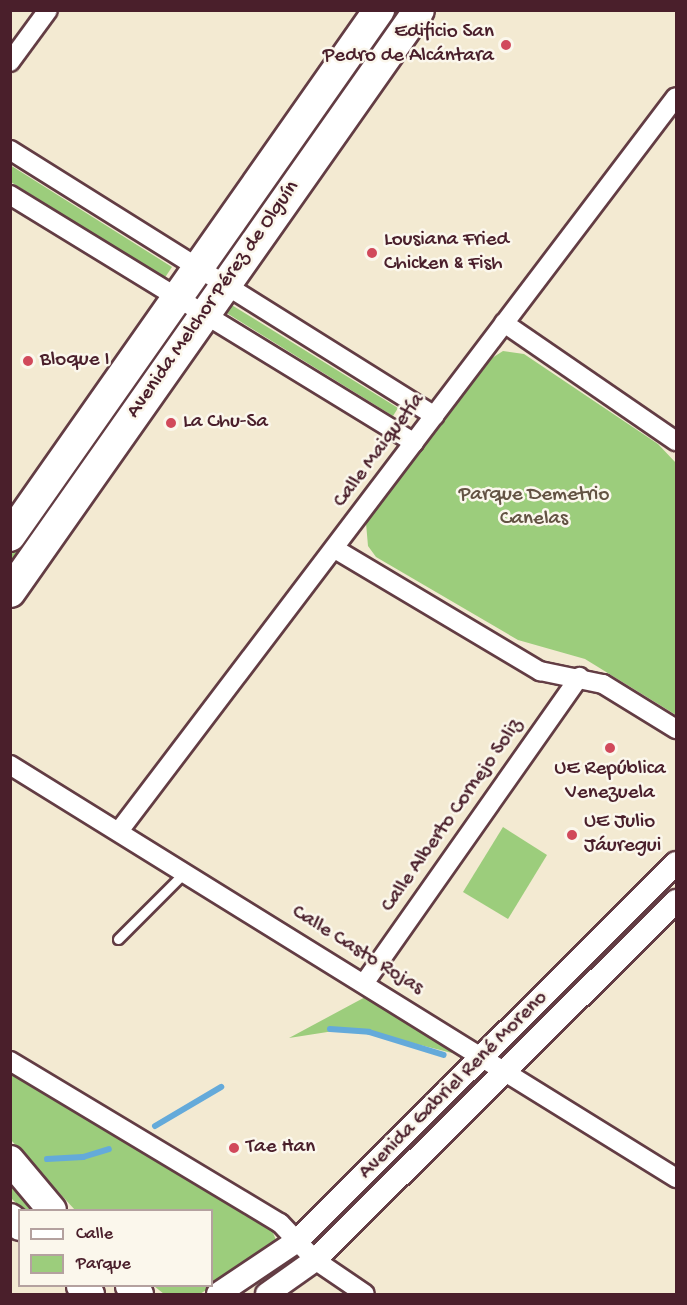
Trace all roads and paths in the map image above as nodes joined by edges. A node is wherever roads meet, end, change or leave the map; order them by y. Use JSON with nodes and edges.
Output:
{"nodes":[{"id":1,"x":48,"y":10,"type":"edge"},
{"id":2,"x":379,"y":10,"type":"edge"},
{"id":3,"x":419,"y":10,"type":"edge"},
{"id":4,"x":10,"y":62,"type":"edge"},
{"id":5,"x":676,"y":97,"type":"edge"},
{"id":6,"x":10,"y":150,"type":"edge"},
{"id":7,"x":10,"y":195,"type":"edge"},
{"id":8,"x":197,"y":268,"type":"junction"},
{"id":9,"x":224,"y":284,"type":"junction"},
{"id":10,"x":175,"y":298,"type":"junction"},
{"id":11,"x":206,"y":313,"type":"junction"},
{"id":12,"x":504,"y":323,"type":"junction"},
{"id":13,"x":435,"y":416,"type":"junction"},
{"id":14,"x":676,"y":441,"type":"edge"},
{"id":15,"x":414,"y":443,"type":"junction"},
{"id":16,"x":10,"y":536,"type":"edge"},
{"id":17,"x":335,"y":549,"type":"junction"},
{"id":18,"x":10,"y":592,"type":"edge"},
{"id":19,"x":579,"y":677,"type":"junction"},
{"id":20,"x":676,"y":729,"type":"edge"},
{"id":21,"x":10,"y":765,"type":"edge"},
{"id":22,"x":119,"y":831,"type":"junction"},
{"id":23,"x":676,"y":863,"type":"edge"},
{"id":24,"x":186,"y":871,"type":"junction"},
{"id":25,"x":676,"y":901,"type":"edge"},
{"id":26,"x":118,"y":939,"type":"dead end"},
{"id":27,"x":365,"y":981,"type":"junction"},
{"id":28,"x":484,"y":1059,"type":"junction"},
{"id":29,"x":10,"y":1061,"type":"edge"},
{"id":30,"x":503,"y":1072,"type":"junction"},
{"id":31,"x":10,"y":1160,"type":"edge"},
{"id":32,"x":676,"y":1179,"type":"edge"},
{"id":33,"x":51,"y":1209,"type":"edge"},
{"id":34,"x":297,"y":1241,"type":"junction"},
{"id":35,"x":315,"y":1260,"type":"junction"},
{"id":36,"x":218,"y":1294,"type":"edge"},
{"id":37,"x":267,"y":1294,"type":"edge"},
{"id":38,"x":365,"y":1294,"type":"edge"}],
"edges":[{"from":1,"to":4,"type":"street"},
{"from":2,"to":8,"type":"highway","name":"Avenida Melchor Pérez de Olguín"},
{"from":3,"to":9,"type":"highway","name":"Avenida Melchor Pérez de Olguín"},
{"from":5,"to":12,"type":"street","name":"Calle Maiquetía"},
{"from":6,"to":8,"type":"street"},
{"from":7,"to":10,"type":"street"},
{"from":8,"to":9,"type":"street"},
{"from":8,"to":10,"type":"highway","name":"Avenida Melchor Pérez de Olguín"},
{"from":9,"to":11,"type":"highway","name":"Avenida Melchor Pérez de Olguín"},
{"from":9,"to":13,"type":"street"},
{"from":10,"to":11,"type":"street"},
{"from":10,"to":16,"type":"highway","name":"Avenida Melchor Pérez de Olguín"},
{"from":11,"to":15,"type":"street"},
{"from":11,"to":18,"type":"highway","name":"Avenida Melchor Pérez de Olguín"},
{"from":12,"to":13,"type":"street","name":"Calle Maiquetía"},
{"from":12,"to":14,"type":"street"},
{"from":13,"to":15,"type":"street","name":"Calle Maiquetía"},
{"from":15,"to":17,"type":"street","name":"Calle Maiquetía"},
{"from":17,"to":19,"type":"street"},
{"from":17,"to":22,"type":"street","name":"Calle Maiquetía"},
{"from":19,"to":20,"type":"street"},
{"from":19,"to":27,"type":"street","name":"Calle Alberto Cornejo Soliz"},
{"from":21,"to":22,"type":"street","name":"Calle Casto Rojas"},
{"from":22,"to":24,"type":"street","name":"Calle Casto Rojas"},
{"from":23,"to":28,"type":"street","name":"Avenida Gabriel René Moreno"},
{"from":24,"to":26,"type":"lane"},
{"from":24,"to":27,"type":"street","name":"Calle Casto Rojas"},
{"from":25,"to":30,"type":"street","name":"Avenida Gabriel René Moreno"},
{"from":27,"to":28,"type":"street","name":"Calle Casto Rojas"},
{"from":28,"to":30,"type":"street","name":"Calle Casto Rojas"},
{"from":28,"to":34,"type":"street","name":"Avenida Gabriel René Moreno"},
{"from":29,"to":34,"type":"street"},
{"from":30,"to":32,"type":"street","name":"Calle Casto Rojas"},
{"from":30,"to":35,"type":"street","name":"Avenida Gabriel René Moreno"},
{"from":31,"to":33,"type":"main road"},
{"from":34,"to":35,"type":"street"},
{"from":34,"to":36,"type":"street","name":"Avenida Gabriel René Moreno"},
{"from":35,"to":37,"type":"street","name":"Avenida Gabriel René Moreno"},
{"from":35,"to":38,"type":"street"}]}
